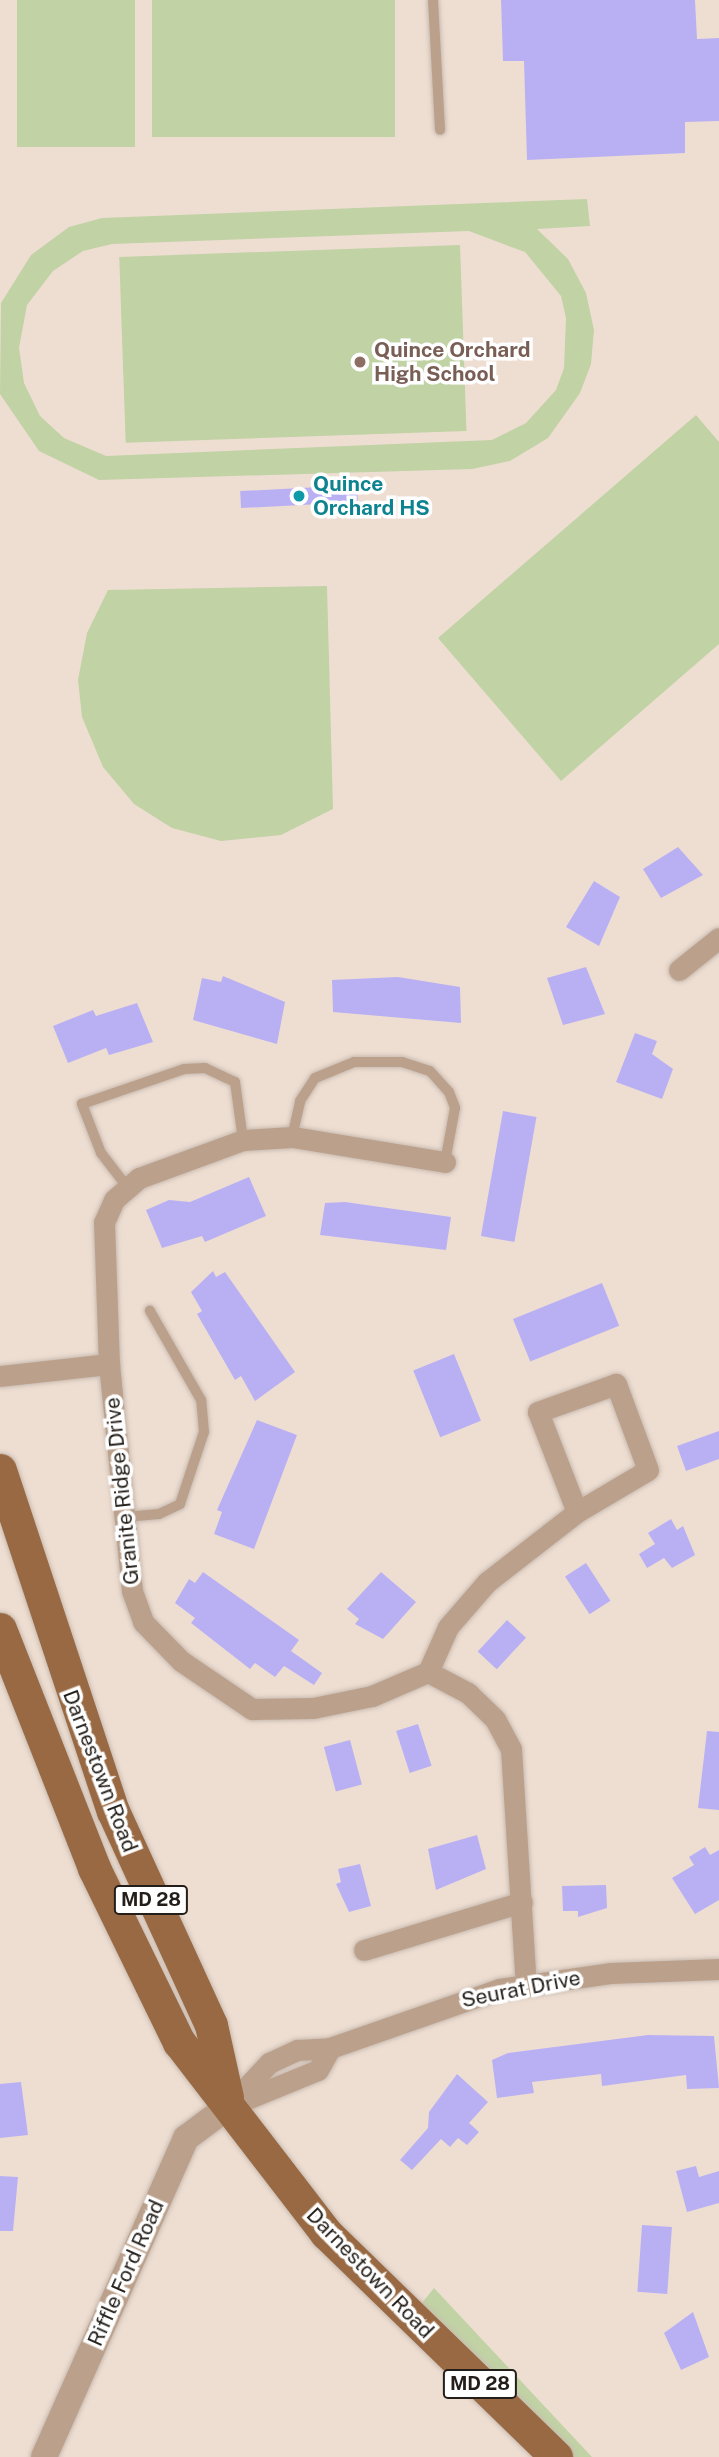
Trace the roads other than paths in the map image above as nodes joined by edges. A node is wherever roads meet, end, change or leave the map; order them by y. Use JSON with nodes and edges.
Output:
{"nodes":[{"id":1,"x":433,"y":0,"type":"edge"},
{"id":2,"x":440,"y":130,"type":"dead end"},
{"id":3,"x":719,"y":938,"type":"edge"},
{"id":4,"x":679,"y":970,"type":"dead end"},
{"id":5,"x":292,"y":1136,"type":"junction"},
{"id":6,"x":243,"y":1140,"type":"junction"},
{"id":7,"x":445,"y":1163,"type":"joint"},
{"id":8,"x":128,"y":1188,"type":"junction"},
{"id":9,"x":150,"y":1311,"type":"dead end"},
{"id":10,"x":109,"y":1364,"type":"junction"},
{"id":11,"x":0,"y":1377,"type":"edge"},
{"id":12,"x":0,"y":1470,"type":"edge"},
{"id":13,"x":577,"y":1512,"type":"junction"},
{"id":14,"x":125,"y":1517,"type":"junction"},
{"id":15,"x":0,"y":1629,"type":"edge"},
{"id":16,"x":428,"y":1672,"type":"junction"},
{"id":17,"x":522,"y":1902,"type":"junction"},
{"id":18,"x":364,"y":1950,"type":"dead end"},
{"id":19,"x":719,"y":1969,"type":"edge"},
{"id":20,"x":526,"y":1985,"type":"junction"},
{"id":21,"x":330,"y":2048,"type":"junction"},
{"id":22,"x":229,"y":2106,"type":"junction"},
{"id":23,"x":44,"y":2457,"type":"edge"},
{"id":24,"x":556,"y":2457,"type":"edge"}],
"edges":[{"from":1,"to":2,"type":"lane"},
{"from":3,"to":4,"type":"street"},
{"from":5,"to":6,"type":"street"},
{"from":5,"to":7,"type":"street"},
{"from":5,"to":7,"type":"lane"},
{"from":6,"to":8,"type":"street"},
{"from":6,"to":8,"type":"lane"},
{"from":8,"to":10,"type":"street","name":"Granite Ridge Drive"},
{"from":9,"to":14,"type":"lane"},
{"from":10,"to":11,"type":"street"},
{"from":10,"to":14,"type":"street","name":"Granite Ridge Drive"},
{"from":12,"to":22,"type":"main road","name":"Darnestown Road","number":"MD 28"},
{"from":13,"to":13,"type":"street"},
{"from":13,"to":16,"type":"street"},
{"from":14,"to":16,"type":"street","name":"Granite Ridge Drive"},
{"from":15,"to":22,"type":"main road","name":"Darnestown Road","number":"MD 28"},
{"from":16,"to":17,"type":"street"},
{"from":17,"to":18,"type":"street"},
{"from":17,"to":20,"type":"street"},
{"from":19,"to":20,"type":"street","name":"Seurat Drive"},
{"from":20,"to":21,"type":"street","name":"Seurat Drive"},
{"from":21,"to":22,"type":"street","name":"Seurat Drive"},
{"from":21,"to":22,"type":"street","name":"Seurat Drive"},
{"from":22,"to":23,"type":"street","name":"Riffle Ford Road"},
{"from":22,"to":24,"type":"main road","name":"Darnestown Road","number":"MD 28"}]}
